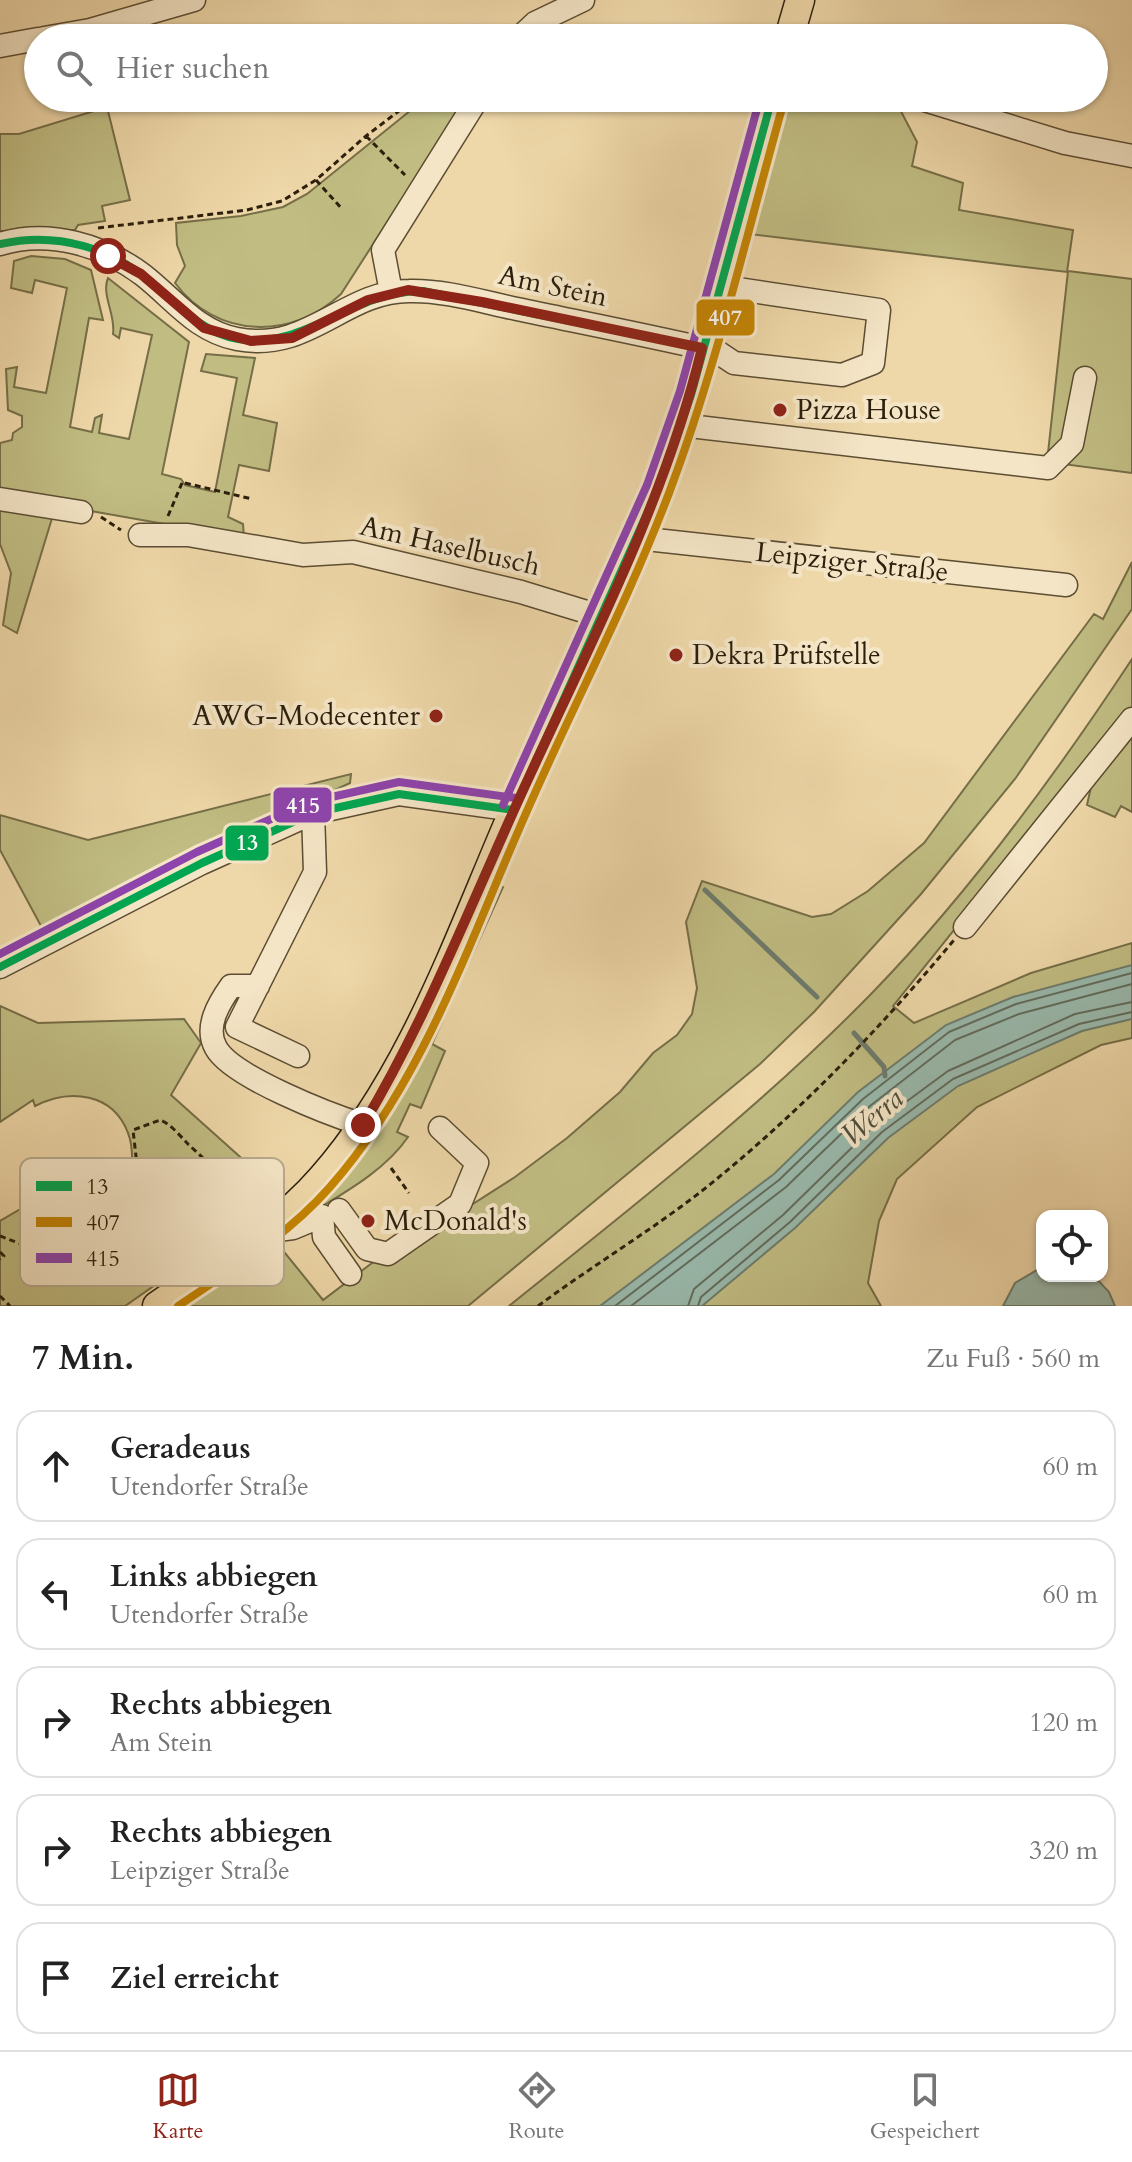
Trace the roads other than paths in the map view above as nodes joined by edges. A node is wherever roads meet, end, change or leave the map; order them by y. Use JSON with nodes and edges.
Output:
{"nodes":[{"id":1,"x":194,"y":0,"type":"edge"},
{"id":2,"x":583,"y":0,"type":"edge"},
{"id":3,"x":800,"y":0,"type":"edge"},
{"id":4,"x":111,"y":24,"type":"edge"},
{"id":5,"x":534,"y":24,"type":"edge"},
{"id":6,"x":793,"y":24,"type":"edge"},
{"id":7,"x":24,"y":41,"type":"edge"},
{"id":8,"x":0,"y":46,"type":"edge"},
{"id":9,"x":469,"y":112,"type":"edge"},
{"id":10,"x":769,"y":112,"type":"edge"},
{"id":11,"x":964,"y":112,"type":"edge"},
{"id":12,"x":1132,"y":156,"type":"edge"},
{"id":13,"x":0,"y":244,"type":"edge"},
{"id":14,"x":726,"y":288,"type":"junction"},
{"id":15,"x":391,"y":292,"type":"junction"},
{"id":16,"x":702,"y":348,"type":"junction"},
{"id":17,"x":1085,"y":378,"type":"dead end"},
{"id":18,"x":681,"y":425,"type":"junction"},
{"id":19,"x":0,"y":499,"type":"edge"},
{"id":20,"x":81,"y":512,"type":"road end"},
{"id":21,"x":140,"y":535,"type":"road end"},
{"id":22,"x":637,"y":538,"type":"junction"},
{"id":23,"x":1066,"y":585,"type":"dead end"},
{"id":24,"x":603,"y":617,"type":"junction"},
{"id":25,"x":1132,"y":719,"type":"edge"},
{"id":26,"x":514,"y":810,"type":"junction"},
{"id":27,"x":313,"y":813,"type":"junction"},
{"id":28,"x":965,"y":927,"type":"road end"},
{"id":29,"x":0,"y":967,"type":"edge"},
{"id":30,"x":258,"y":986,"type":"junction"},
{"id":31,"x":298,"y":1056,"type":"dead end"},
{"id":32,"x":363,"y":1125,"type":"junction"},
{"id":33,"x":440,"y":1128,"type":"dead end"},
{"id":34,"x":284,"y":1212,"type":"edge"},
{"id":35,"x":330,"y":1213,"type":"junction"},
{"id":36,"x":284,"y":1229,"type":"edge"},
{"id":37,"x":350,"y":1274,"type":"dead end"},
{"id":38,"x":185,"y":1286,"type":"edge"},
{"id":39,"x":157,"y":1306,"type":"edge"}],
"edges":[{"from":1,"to":4,"type":"street"},
{"from":2,"to":5,"type":"street"},
{"from":3,"to":6,"type":"main road"},
{"from":7,"to":8,"type":"street"},
{"from":9,"to":15,"type":"street"},
{"from":10,"to":14,"type":"main road"},
{"from":11,"to":12,"type":"street"},
{"from":13,"to":15,"type":"street"},
{"from":14,"to":16,"type":"main road"},
{"from":14,"to":16,"type":"street","name":"Am Stein"},
{"from":15,"to":16,"type":"street","name":"Am Stein"},
{"from":16,"to":18,"type":"main road"},
{"from":17,"to":18,"type":"street"},
{"from":18,"to":22,"type":"main road"},
{"from":19,"to":20,"type":"street"},
{"from":21,"to":24,"type":"street","name":"Am Haselbusch"},
{"from":22,"to":23,"type":"street","name":"Leipziger Straße"},
{"from":22,"to":24,"type":"main road"},
{"from":24,"to":26,"type":"main road"},
{"from":25,"to":28,"type":"street"},
{"from":26,"to":27,"type":"street"},
{"from":26,"to":32,"type":"main road"},
{"from":27,"to":29,"type":"street"},
{"from":27,"to":30,"type":"street"},
{"from":30,"to":31,"type":"street"},
{"from":30,"to":32,"type":"street"},
{"from":32,"to":34,"type":"main road"},
{"from":33,"to":35,"type":"street"},
{"from":35,"to":36,"type":"street"},
{"from":35,"to":37,"type":"street"},
{"from":38,"to":39,"type":"main road"}]}
